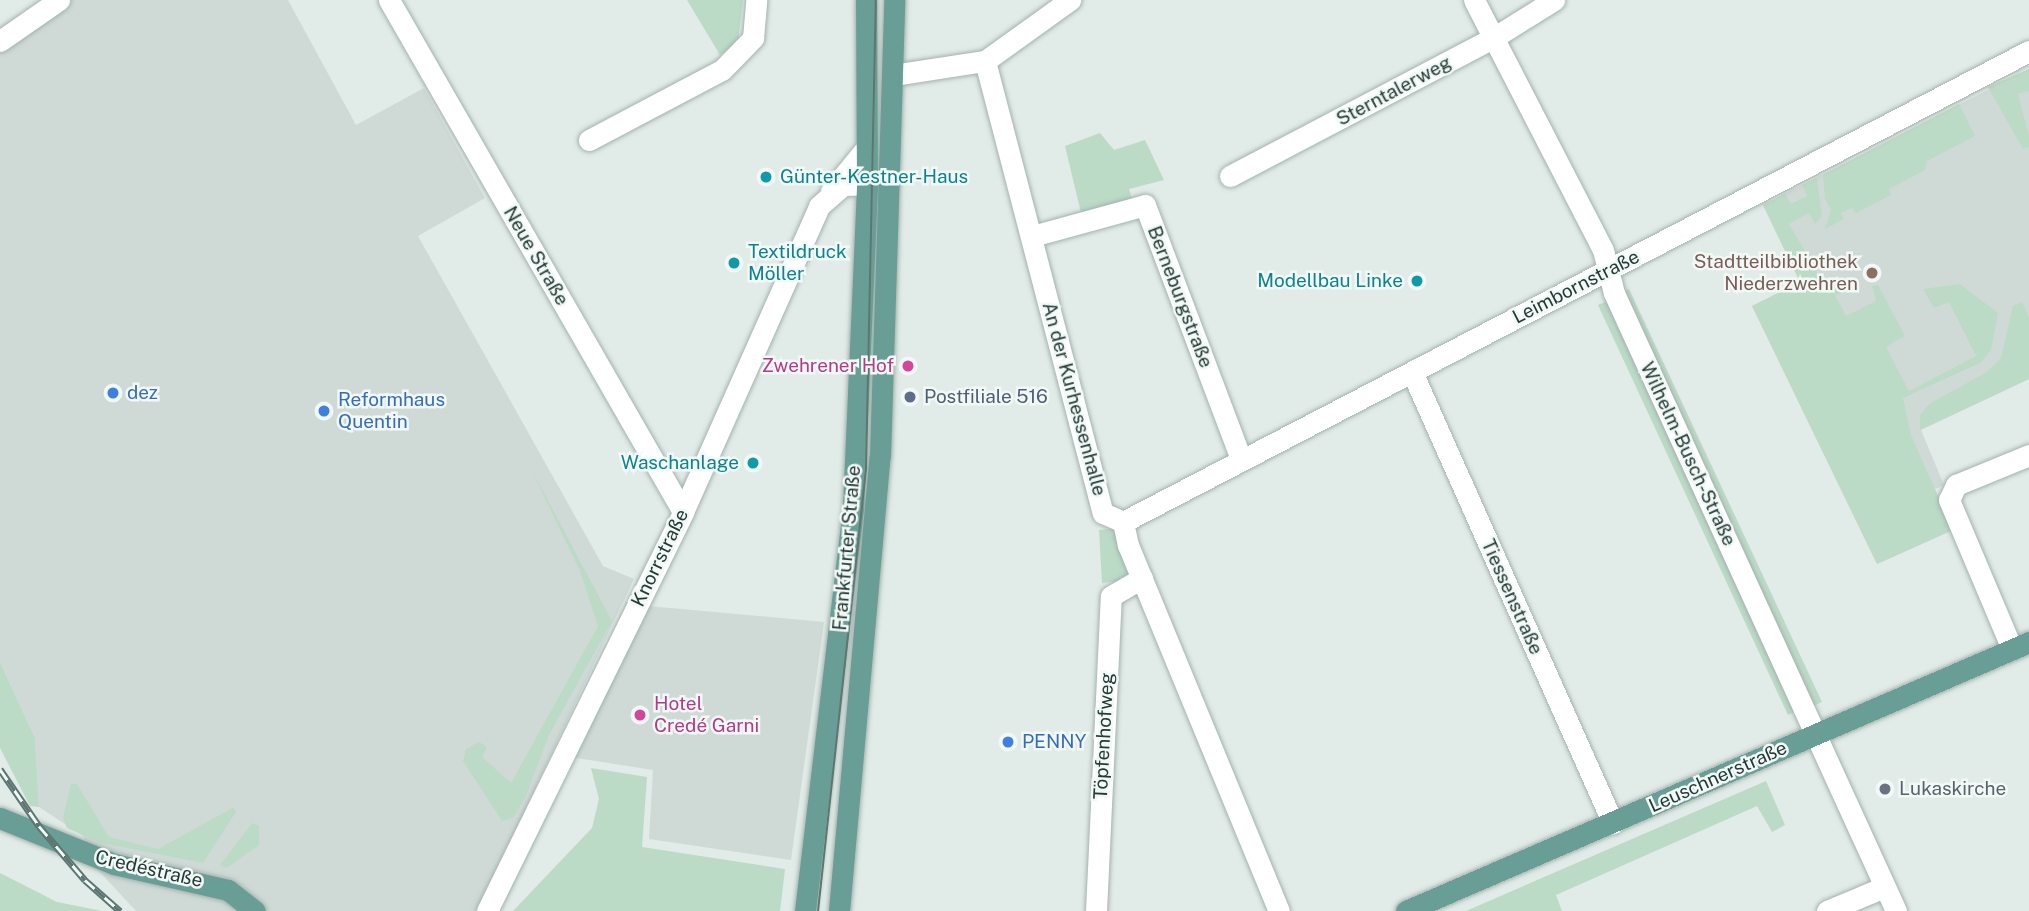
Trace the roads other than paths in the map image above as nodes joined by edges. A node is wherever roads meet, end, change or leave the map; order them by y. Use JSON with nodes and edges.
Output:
{"nodes":[{"id":1,"x":59,"y":0,"type":"edge"},
{"id":2,"x":389,"y":0,"type":"edge"},
{"id":3,"x":756,"y":0,"type":"edge"},
{"id":4,"x":866,"y":0,"type":"edge"},
{"id":5,"x":894,"y":0,"type":"edge"},
{"id":6,"x":1070,"y":0,"type":"edge"},
{"id":7,"x":1474,"y":0,"type":"edge"},
{"id":8,"x":1553,"y":0,"type":"edge"},
{"id":9,"x":1493,"y":38,"type":"junction"},
{"id":10,"x":0,"y":41,"type":"edge"},
{"id":11,"x":2029,"y":51,"type":"edge"},
{"id":12,"x":985,"y":61,"type":"junction"},
{"id":13,"x":894,"y":75,"type":"junction"},
{"id":14,"x":865,"y":79,"type":"junction"},
{"id":15,"x":589,"y":140,"type":"dead end"},
{"id":16,"x":863,"y":152,"type":"junction"},
{"id":17,"x":1230,"y":176,"type":"dead end"},
{"id":18,"x":867,"y":184,"type":"junction"},
{"id":19,"x":890,"y":184,"type":"junction"},
{"id":20,"x":823,"y":201,"type":"junction"},
{"id":21,"x":1032,"y":236,"type":"junction"},
{"id":22,"x":1609,"y":271,"type":"junction"},
{"id":23,"x":1412,"y":372,"type":"junction"},
{"id":24,"x":2029,"y":454,"type":"edge"},
{"id":25,"x":1241,"y":459,"type":"junction"},
{"id":26,"x":683,"y":512,"type":"junction"},
{"id":27,"x":1123,"y":522,"type":"junction"},
{"id":28,"x":1142,"y":578,"type":"junction"},
{"id":29,"x":2020,"y":645,"type":"edge"},
{"id":30,"x":1817,"y":734,"type":"junction"},
{"id":31,"x":0,"y":818,"type":"edge"},
{"id":32,"x":1613,"y":823,"type":"junction"},
{"id":33,"x":1884,"y":887,"type":"junction"},
{"id":34,"x":255,"y":911,"type":"edge"},
{"id":35,"x":487,"y":911,"type":"edge"},
{"id":36,"x":805,"y":911,"type":"edge"},
{"id":37,"x":839,"y":911,"type":"edge"},
{"id":38,"x":1096,"y":911,"type":"edge"},
{"id":39,"x":1279,"y":911,"type":"edge"},
{"id":40,"x":1406,"y":911,"type":"edge"},
{"id":41,"x":1827,"y":911,"type":"edge"},
{"id":42,"x":1896,"y":911,"type":"edge"}],
"edges":[{"from":1,"to":10,"type":"street"},
{"from":2,"to":26,"type":"street","name":"Neue Straße"},
{"from":3,"to":15,"type":"street"},
{"from":4,"to":14,"type":"main road","name":"Frankfurter Straße"},
{"from":5,"to":13,"type":"main road","name":"Frankfurter Straße"},
{"from":6,"to":12,"type":"street"},
{"from":7,"to":9,"type":"street","name":"Wilhelm-Busch-Straße"},
{"from":8,"to":9,"type":"street","name":"Sterntalerweg"},
{"from":9,"to":17,"type":"street","name":"Sterntalerweg"},
{"from":9,"to":22,"type":"street","name":"Wilhelm-Busch-Straße"},
{"from":11,"to":22,"type":"street","name":"Leimbornstraße"},
{"from":12,"to":13,"type":"street"},
{"from":12,"to":21,"type":"street","name":"An der Kurhessenhalle"},
{"from":13,"to":14,"type":"main road"},
{"from":13,"to":19,"type":"main road","name":"Frankfurter Straße"},
{"from":14,"to":16,"type":"main road","name":"Frankfurter Straße"},
{"from":16,"to":18,"type":"main road","name":"Frankfurter Straße"},
{"from":16,"to":20,"type":"street","name":"Knorrstraße"},
{"from":18,"to":19,"type":"main road"},
{"from":18,"to":20,"type":"street"},
{"from":18,"to":36,"type":"main road","name":"Frankfurter Straße"},
{"from":19,"to":37,"type":"main road","name":"Frankfurter Straße"},
{"from":20,"to":26,"type":"street","name":"Knorrstraße"},
{"from":21,"to":25,"type":"street","name":"Berneburgstraße"},
{"from":21,"to":27,"type":"street","name":"An der Kurhessenhalle"},
{"from":22,"to":23,"type":"street","name":"Leimbornstraße"},
{"from":22,"to":30,"type":"street","name":"Wilhelm-Busch-Straße"},
{"from":23,"to":25,"type":"street","name":"Leimbornstraße"},
{"from":23,"to":32,"type":"street","name":"Tiessenstraße"},
{"from":24,"to":29,"type":"street"},
{"from":25,"to":27,"type":"street","name":"Leimbornstraße"},
{"from":26,"to":35,"type":"street","name":"Knorrstraße"},
{"from":27,"to":28,"type":"street","name":"An der Kurhessenhalle"},
{"from":28,"to":38,"type":"street","name":"Töpfenhofweg"},
{"from":28,"to":39,"type":"street","name":"An der Kurhessenhalle"},
{"from":29,"to":30,"type":"main road","name":"Leuschnerstraße"},
{"from":30,"to":32,"type":"main road","name":"Leuschnerstraße"},
{"from":30,"to":33,"type":"street","name":"Wilhelm-Busch-Straße"},
{"from":31,"to":34,"type":"main road","name":"Credéstraße"},
{"from":32,"to":40,"type":"main road","name":"Leuschnerstraße"},
{"from":33,"to":41,"type":"street"},
{"from":33,"to":42,"type":"street","name":"Wilhelm-Busch-Straße"}]}
